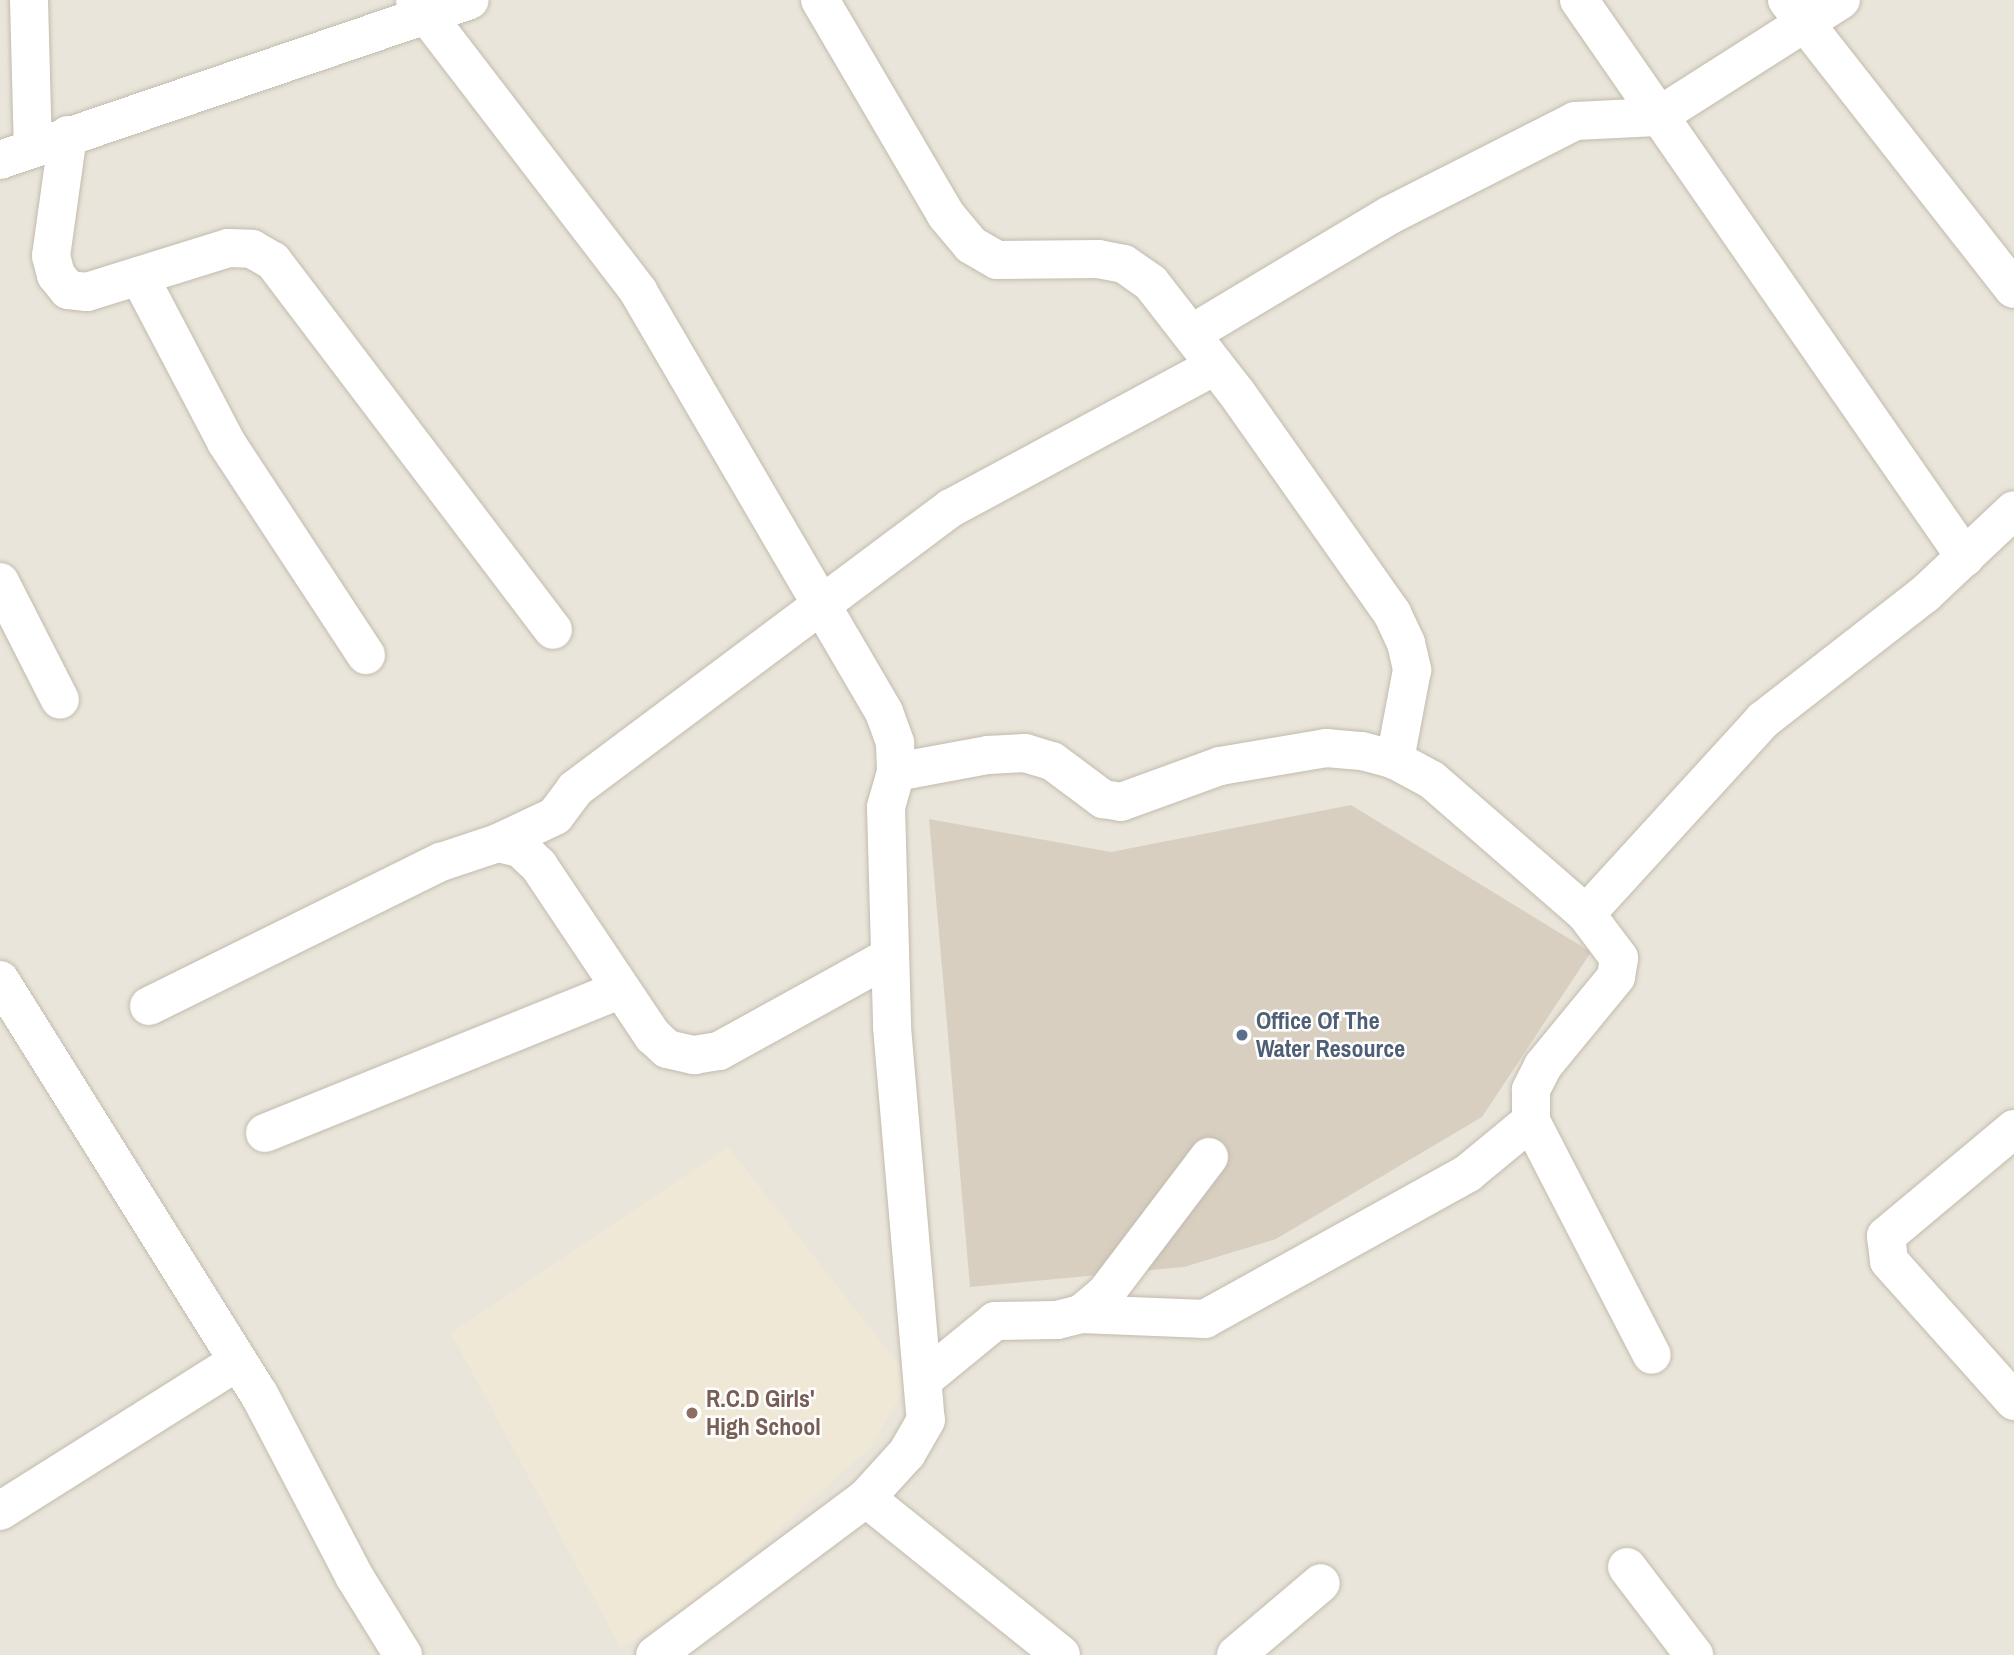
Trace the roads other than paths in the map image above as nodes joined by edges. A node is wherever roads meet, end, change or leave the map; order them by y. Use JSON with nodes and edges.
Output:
{"nodes":[{"id":1,"x":29,"y":0,"type":"edge"},
{"id":2,"x":469,"y":0,"type":"edge"},
{"id":3,"x":820,"y":0,"type":"edge"},
{"id":4,"x":1579,"y":0,"type":"edge"},
{"id":5,"x":1841,"y":0,"type":"edge"},
{"id":6,"x":419,"y":7,"type":"edge"},
{"id":7,"x":1797,"y":13,"type":"edge"},
{"id":8,"x":1657,"y":117,"type":"junction"},
{"id":9,"x":34,"y":148,"type":"edge"},
{"id":10,"x":139,"y":276,"type":"junction"},
{"id":11,"x":2014,"y":289,"type":"edge"},
{"id":12,"x":1191,"y":334,"type":"junction"},
{"id":13,"x":1215,"y":366,"type":"junction"},
{"id":14,"x":2014,"y":510,"type":"edge"},
{"id":15,"x":1965,"y":557,"type":"junction"},
{"id":16,"x":0,"y":582,"type":"edge"},
{"id":17,"x":822,"y":608,"type":"junction"},
{"id":18,"x":553,"y":630,"type":"dead end"},
{"id":19,"x":366,"y":655,"type":"dead end"},
{"id":20,"x":60,"y":700,"type":"dead end"},
{"id":21,"x":1395,"y":760,"type":"junction"},
{"id":22,"x":897,"y":772,"type":"junction"},
{"id":23,"x":498,"y":843,"type":"junction"},
{"id":24,"x":1586,"y":914,"type":"junction"},
{"id":25,"x":889,"y":957,"type":"junction"},
{"id":26,"x":0,"y":980,"type":"edge"},
{"id":27,"x":621,"y":989,"type":"junction"},
{"id":28,"x":149,"y":1006,"type":"dead end"},
{"id":29,"x":1531,"y":1121,"type":"junction"},
{"id":30,"x":2014,"y":1129,"type":"edge"},
{"id":31,"x":265,"y":1133,"type":"dead end"},
{"id":32,"x":1209,"y":1157,"type":"dead end"},
{"id":33,"x":1081,"y":1314,"type":"junction"},
{"id":34,"x":1652,"y":1355,"type":"dead end"},
{"id":35,"x":238,"y":1361,"type":"junction"},
{"id":36,"x":923,"y":1380,"type":"junction"},
{"id":37,"x":2014,"y":1401,"type":"edge"},
{"id":38,"x":866,"y":1497,"type":"junction"},
{"id":39,"x":0,"y":1511,"type":"edge"},
{"id":40,"x":1627,"y":1567,"type":"dead end"},
{"id":41,"x":1321,"y":1583,"type":"dead end"},
{"id":42,"x":403,"y":1655,"type":"edge"},
{"id":43,"x":655,"y":1655,"type":"edge"},
{"id":44,"x":1061,"y":1655,"type":"edge"},
{"id":45,"x":1236,"y":1655,"type":"edge"},
{"id":46,"x":1694,"y":1655,"type":"edge"}],
"edges":[{"from":1,"to":9,"type":"street"},
{"from":2,"to":6,"type":"street"},
{"from":3,"to":12,"type":"street"},
{"from":4,"to":8,"type":"street"},
{"from":5,"to":7,"type":"street"},
{"from":6,"to":9,"type":"street"},
{"from":6,"to":17,"type":"street"},
{"from":7,"to":8,"type":"street"},
{"from":7,"to":11,"type":"street"},
{"from":8,"to":12,"type":"street"},
{"from":8,"to":15,"type":"street"},
{"from":9,"to":10,"type":"street"},
{"from":10,"to":18,"type":"street"},
{"from":10,"to":19,"type":"street"},
{"from":12,"to":13,"type":"street"},
{"from":13,"to":17,"type":"street"},
{"from":13,"to":21,"type":"street"},
{"from":14,"to":15,"type":"street"},
{"from":15,"to":24,"type":"street"},
{"from":16,"to":20,"type":"street"},
{"from":17,"to":22,"type":"street"},
{"from":17,"to":23,"type":"street"},
{"from":21,"to":22,"type":"street"},
{"from":21,"to":24,"type":"street"},
{"from":22,"to":25,"type":"street"},
{"from":23,"to":27,"type":"street"},
{"from":23,"to":28,"type":"street"},
{"from":24,"to":29,"type":"street"},
{"from":25,"to":27,"type":"street"},
{"from":25,"to":36,"type":"street"},
{"from":26,"to":35,"type":"street"},
{"from":27,"to":31,"type":"street"},
{"from":29,"to":33,"type":"street"},
{"from":29,"to":34,"type":"street"},
{"from":30,"to":37,"type":"street"},
{"from":32,"to":33,"type":"street"},
{"from":33,"to":36,"type":"street"},
{"from":35,"to":39,"type":"street"},
{"from":35,"to":42,"type":"street"},
{"from":36,"to":38,"type":"street"},
{"from":38,"to":43,"type":"street"},
{"from":38,"to":44,"type":"street"},
{"from":40,"to":46,"type":"street"},
{"from":41,"to":45,"type":"street"}]}
